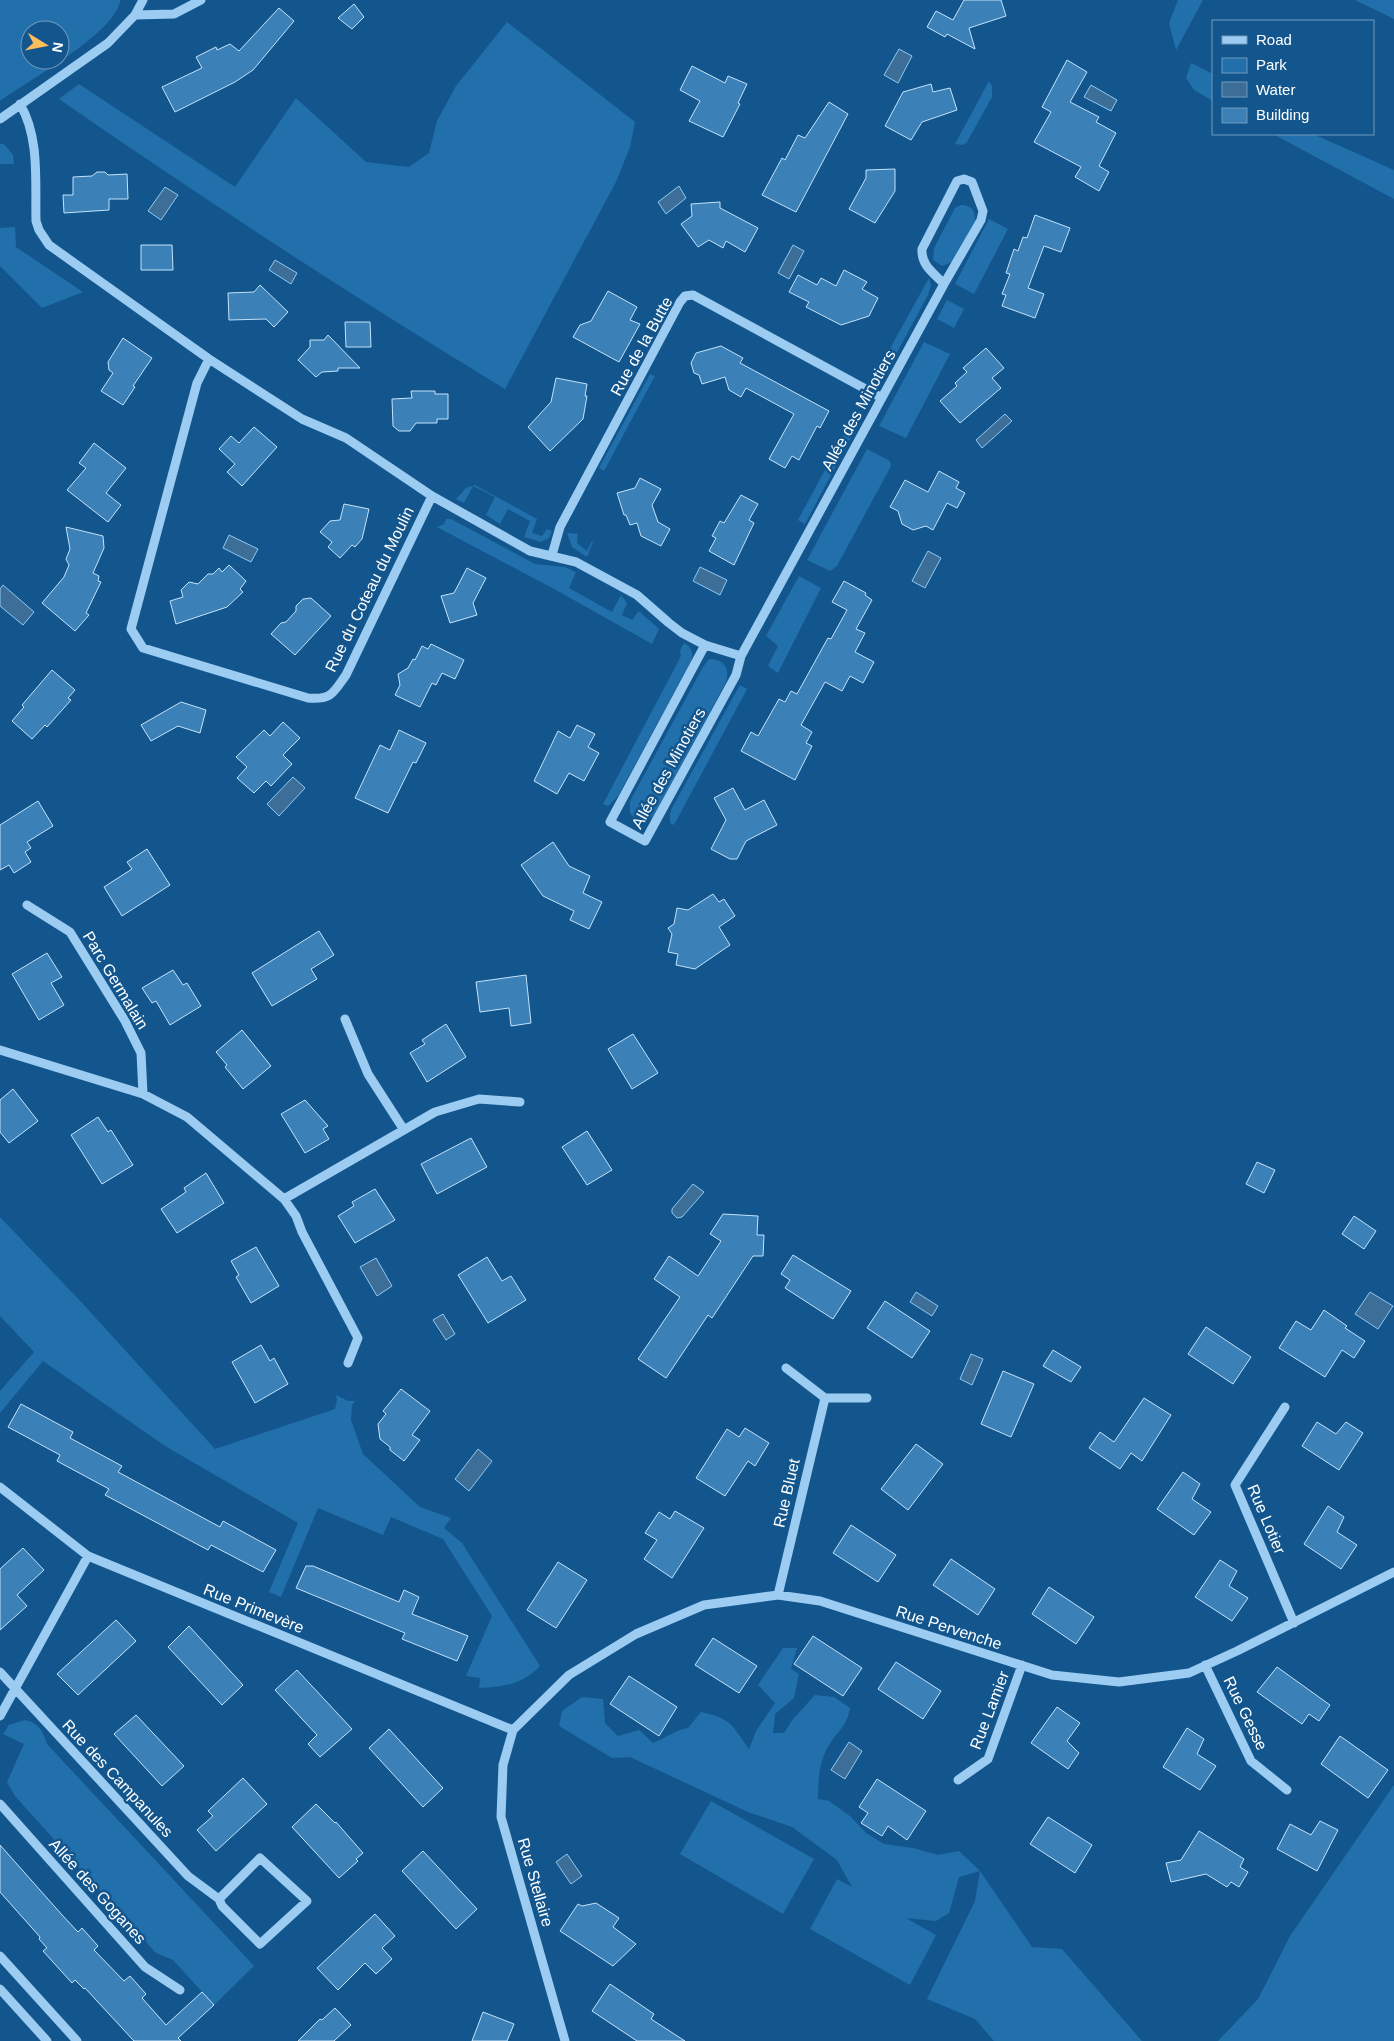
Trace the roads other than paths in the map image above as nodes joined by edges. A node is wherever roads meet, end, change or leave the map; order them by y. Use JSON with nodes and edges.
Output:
{"nodes":[{"id":1,"x":144,"y":0,"type":"edge"},
{"id":2,"x":201,"y":0,"type":"edge"},
{"id":3,"x":135,"y":15,"type":"junction"},
{"id":4,"x":20,"y":104,"type":"junction"},
{"id":5,"x":0,"y":119,"type":"edge"},
{"id":6,"x":944,"y":284,"type":"junction"},
{"id":7,"x":209,"y":359,"type":"junction"},
{"id":8,"x":882,"y":398,"type":"junction"},
{"id":9,"x":432,"y":496,"type":"junction"},
{"id":10,"x":552,"y":555,"type":"junction"},
{"id":11,"x":705,"y":645,"type":"junction"},
{"id":12,"x":741,"y":656,"type":"junction"},
{"id":13,"x":27,"y":905,"type":"dead end"},
{"id":14,"x":345,"y":1018,"type":"dead end"},
{"id":15,"x":0,"y":1050,"type":"edge"},
{"id":16,"x":142,"y":1094,"type":"junction"},
{"id":17,"x":520,"y":1102,"type":"dead end"},
{"id":18,"x":404,"y":1130,"type":"junction"},
{"id":19,"x":284,"y":1199,"type":"junction"},
{"id":20,"x":348,"y":1363,"type":"dead end"},
{"id":21,"x":786,"y":1368,"type":"dead end"},
{"id":22,"x":825,"y":1398,"type":"junction"},
{"id":23,"x":867,"y":1398,"type":"dead end"},
{"id":24,"x":1285,"y":1407,"type":"dead end"},
{"id":25,"x":0,"y":1487,"type":"edge"},
{"id":26,"x":88,"y":1556,"type":"junction"},
{"id":27,"x":1394,"y":1572,"type":"edge"},
{"id":28,"x":778,"y":1595,"type":"junction"},
{"id":29,"x":1294,"y":1622,"type":"junction"},
{"id":30,"x":1205,"y":1665,"type":"junction"},
{"id":31,"x":1022,"y":1666,"type":"junction"},
{"id":32,"x":0,"y":1672,"type":"edge"},
{"id":33,"x":15,"y":1688,"type":"junction"},
{"id":34,"x":0,"y":1716,"type":"edge"},
{"id":35,"x":513,"y":1730,"type":"junction"},
{"id":36,"x":958,"y":1780,"type":"dead end"},
{"id":37,"x":1287,"y":1790,"type":"dead end"},
{"id":38,"x":0,"y":1804,"type":"edge"},
{"id":39,"x":219,"y":1899,"type":"junction"},
{"id":40,"x":0,"y":1956,"type":"edge"},
{"id":41,"x":0,"y":1989,"type":"edge"},
{"id":42,"x":180,"y":1990,"type":"dead end"},
{"id":43,"x":47,"y":2041,"type":"edge"},
{"id":44,"x":78,"y":2041,"type":"edge"},
{"id":45,"x":565,"y":2041,"type":"edge"}],
"edges":[{"from":1,"to":3,"type":"street"},
{"from":2,"to":3,"type":"street"},
{"from":3,"to":4,"type":"street"},
{"from":4,"to":5,"type":"street"},
{"from":4,"to":7,"type":"street","name":"Rue du Coteau du Moulin"},
{"from":6,"to":6,"type":"street","name":"Allée des Minotiers"},
{"from":6,"to":8,"type":"street","name":"Allée des Minotiers"},
{"from":7,"to":9,"type":"street","name":"Rue du Coteau du Moulin"},
{"from":7,"to":9,"type":"street","name":"Rue du Coteau du Moulin"},
{"from":8,"to":10,"type":"street","name":"Rue de la Butte"},
{"from":8,"to":12,"type":"street","name":"Allée des Minotiers"},
{"from":9,"to":10,"type":"street"},
{"from":10,"to":11,"type":"street"},
{"from":11,"to":12,"type":"street"},
{"from":11,"to":12,"type":"street","name":"Allée des Minotiers"},
{"from":13,"to":16,"type":"street","name":"Parc Germalain"},
{"from":14,"to":18,"type":"street"},
{"from":15,"to":16,"type":"street"},
{"from":16,"to":19,"type":"street"},
{"from":17,"to":18,"type":"street"},
{"from":18,"to":19,"type":"street"},
{"from":19,"to":20,"type":"street"},
{"from":21,"to":22,"type":"street"},
{"from":22,"to":23,"type":"street"},
{"from":22,"to":28,"type":"street","name":"Rue Bluet"},
{"from":24,"to":29,"type":"street","name":"Rue Lotier"},
{"from":25,"to":26,"type":"street","name":"Rue Primevère"},
{"from":26,"to":33,"type":"street"},
{"from":26,"to":35,"type":"street","name":"Rue Primevère"},
{"from":27,"to":29,"type":"street","name":"Rue Pervenche"},
{"from":28,"to":31,"type":"street","name":"Rue Pervenche"},
{"from":28,"to":35,"type":"street","name":"Rue Pervenche"},
{"from":29,"to":30,"type":"street","name":"Rue Pervenche"},
{"from":30,"to":31,"type":"street","name":"Rue Pervenche"},
{"from":30,"to":37,"type":"street","name":"Rue Gesse"},
{"from":31,"to":36,"type":"street","name":"Rue Lamier"},
{"from":32,"to":33,"type":"street","name":"Rue des Campanules"},
{"from":33,"to":34,"type":"street"},
{"from":33,"to":39,"type":"street","name":"Rue des Campanules"},
{"from":35,"to":45,"type":"street","name":"Rue Stellaire"},
{"from":38,"to":42,"type":"street","name":"Allée des Goganes"},
{"from":39,"to":39,"type":"street","name":"Rue des Campanules"},
{"from":40,"to":44,"type":"street"},
{"from":41,"to":43,"type":"street"}]}
